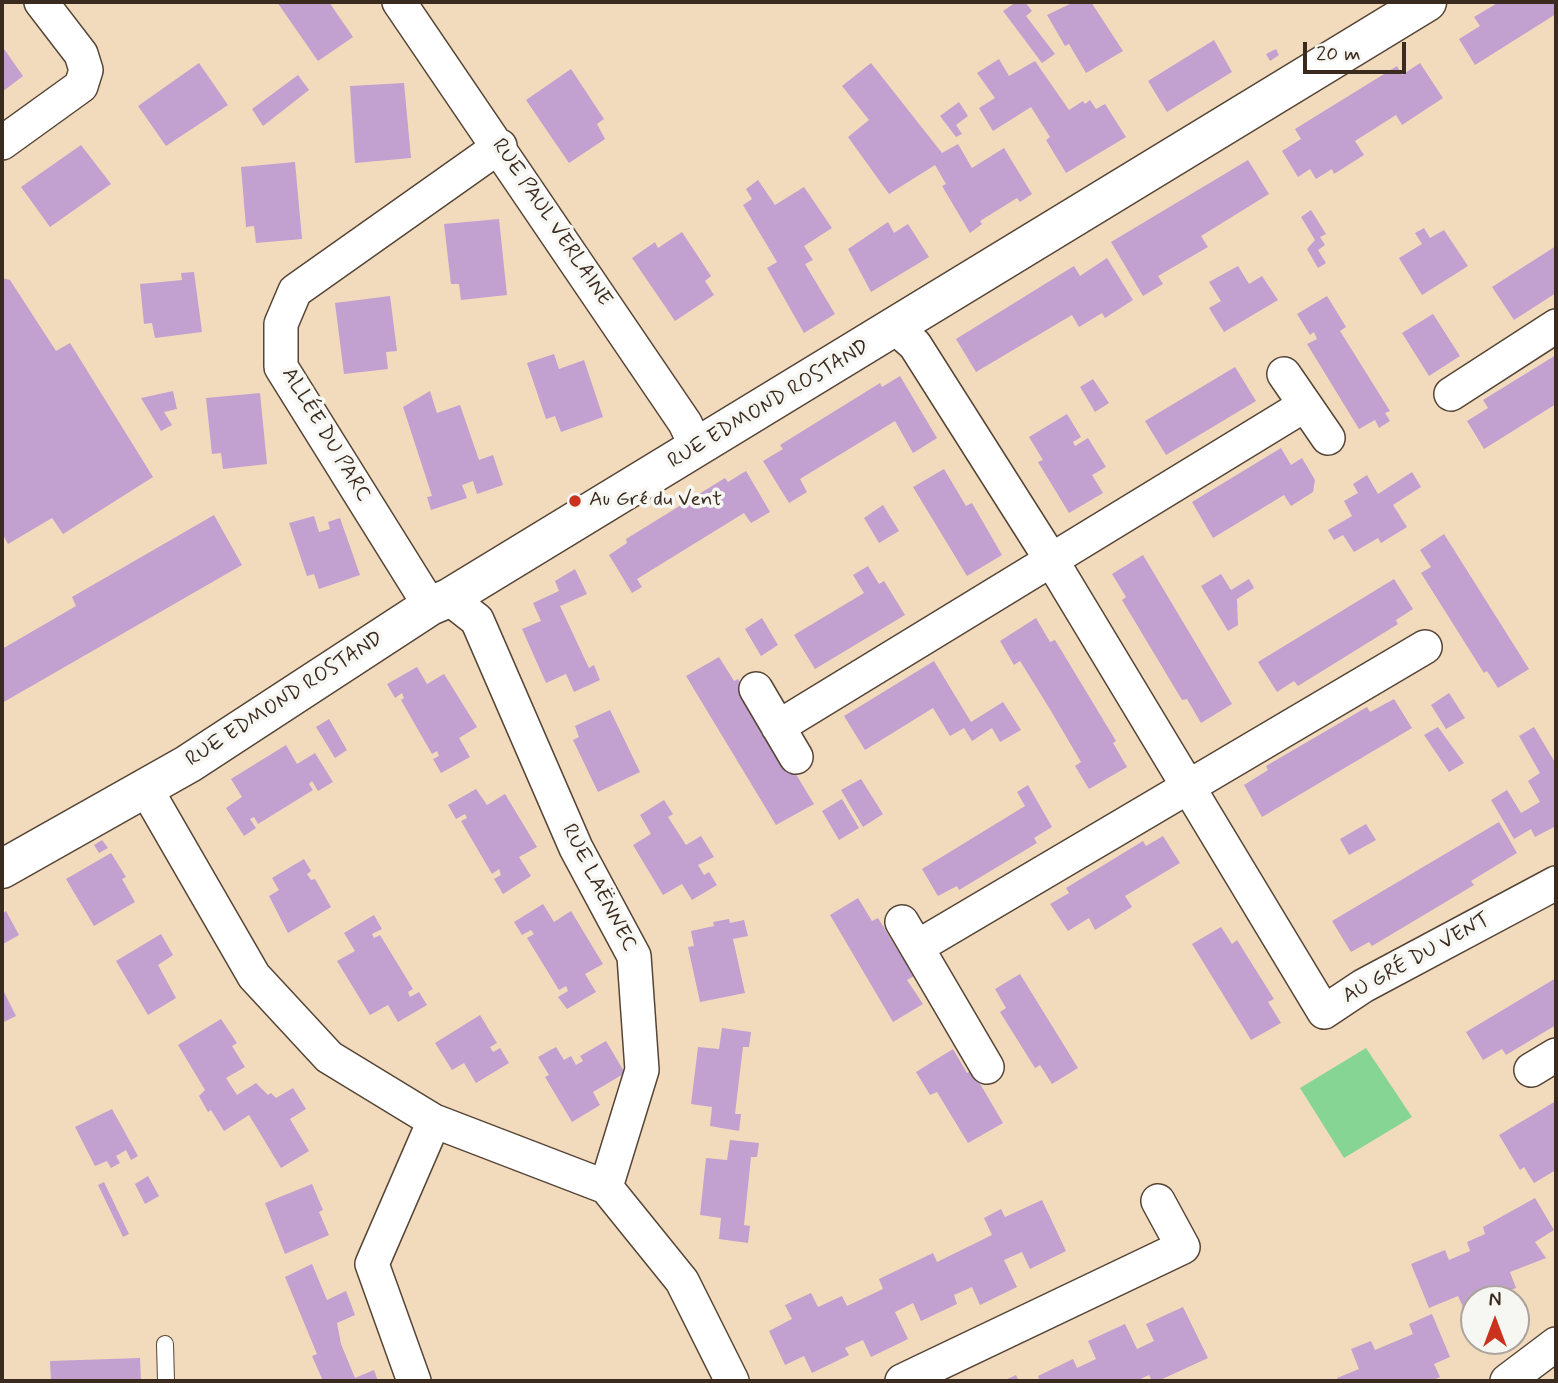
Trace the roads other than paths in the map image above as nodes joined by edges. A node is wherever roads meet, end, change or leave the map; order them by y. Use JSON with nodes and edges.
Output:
{"nodes":[{"id":1,"x":41,"y":2,"type":"edge"},
{"id":2,"x":399,"y":2,"type":"edge"},
{"id":3,"x":1427,"y":2,"type":"edge"},
{"id":4,"x":2,"y":143,"type":"edge"},
{"id":5,"x":500,"y":146,"type":"junction"},
{"id":6,"x":1556,"y":327,"type":"edge"},
{"id":7,"x":896,"y":328,"type":"junction"},
{"id":8,"x":1284,"y":374,"type":"dead end"},
{"id":9,"x":1451,"y":394,"type":"dead end"},
{"id":10,"x":1305,"y":405,"type":"junction"},
{"id":11,"x":1328,"y":438,"type":"dead end"},
{"id":12,"x":697,"y":448,"type":"junction"},
{"id":13,"x":1052,"y":561,"type":"junction"},
{"id":14,"x":439,"y":602,"type":"junction"},
{"id":15,"x":1425,"y":647,"type":"dead end"},
{"id":16,"x":756,"y":690,"type":"dead end"},
{"id":17,"x":778,"y":727,"type":"junction"},
{"id":18,"x":796,"y":757,"type":"dead end"},
{"id":19,"x":1190,"y":786,"type":"junction"},
{"id":20,"x":146,"y":789,"type":"junction"},
{"id":21,"x":2,"y":869,"type":"edge"},
{"id":22,"x":1556,"y":883,"type":"edge"},
{"id":23,"x":988,"y":1067,"type":"dead end"},
{"id":24,"x":434,"y":1121,"type":"junction"},
{"id":25,"x":606,"y":1186,"type":"junction"},
{"id":26,"x":1158,"y":1201,"type":"dead end"},
{"id":27,"x":1556,"y":1343,"type":"edge"},
{"id":28,"x":165,"y":1344,"type":"dead end"},
{"id":29,"x":166,"y":1381,"type":"edge"},
{"id":30,"x":414,"y":1381,"type":"edge"},
{"id":31,"x":732,"y":1381,"type":"edge"},
{"id":32,"x":902,"y":1381,"type":"edge"},
{"id":33,"x":1507,"y":1381,"type":"edge"}],
"edges":[{"from":1,"to":4,"type":"street"},
{"from":2,"to":5,"type":"street","name":"RUE PAUL VERLAINE"},
{"from":3,"to":7,"type":"street","name":"RUE EDMOND ROSTAND"},
{"from":5,"to":12,"type":"street","name":"RUE PAUL VERLAINE"},
{"from":5,"to":14,"type":"street","name":"ALLÉE DU PARC"},
{"from":6,"to":9,"type":"street"},
{"from":7,"to":12,"type":"street","name":"RUE EDMOND ROSTAND"},
{"from":7,"to":13,"type":"street","name":"AU GRÉ DU VENT"},
{"from":8,"to":10,"type":"street"},
{"from":10,"to":11,"type":"street"},
{"from":10,"to":13,"type":"street"},
{"from":12,"to":14,"type":"street","name":"RUE EDMOND ROSTAND"},
{"from":13,"to":17,"type":"street"},
{"from":13,"to":19,"type":"street","name":"AU GRÉ DU VENT"},
{"from":14,"to":20,"type":"street","name":"RUE EDMOND ROSTAND"},
{"from":14,"to":25,"type":"street","name":"RUE LAËNNEC"},
{"from":15,"to":19,"type":"street"},
{"from":16,"to":17,"type":"street"},
{"from":17,"to":18,"type":"street"},
{"from":19,"to":22,"type":"street","name":"AU GRÉ DU VENT"},
{"from":19,"to":23,"type":"street"},
{"from":20,"to":21,"type":"street","name":"RUE EDMOND ROSTAND"},
{"from":20,"to":24,"type":"street"},
{"from":24,"to":25,"type":"street"},
{"from":24,"to":30,"type":"street"},
{"from":25,"to":31,"type":"street"},
{"from":26,"to":32,"type":"street"},
{"from":27,"to":33,"type":"street"},
{"from":28,"to":29,"type":"lane"}]}
